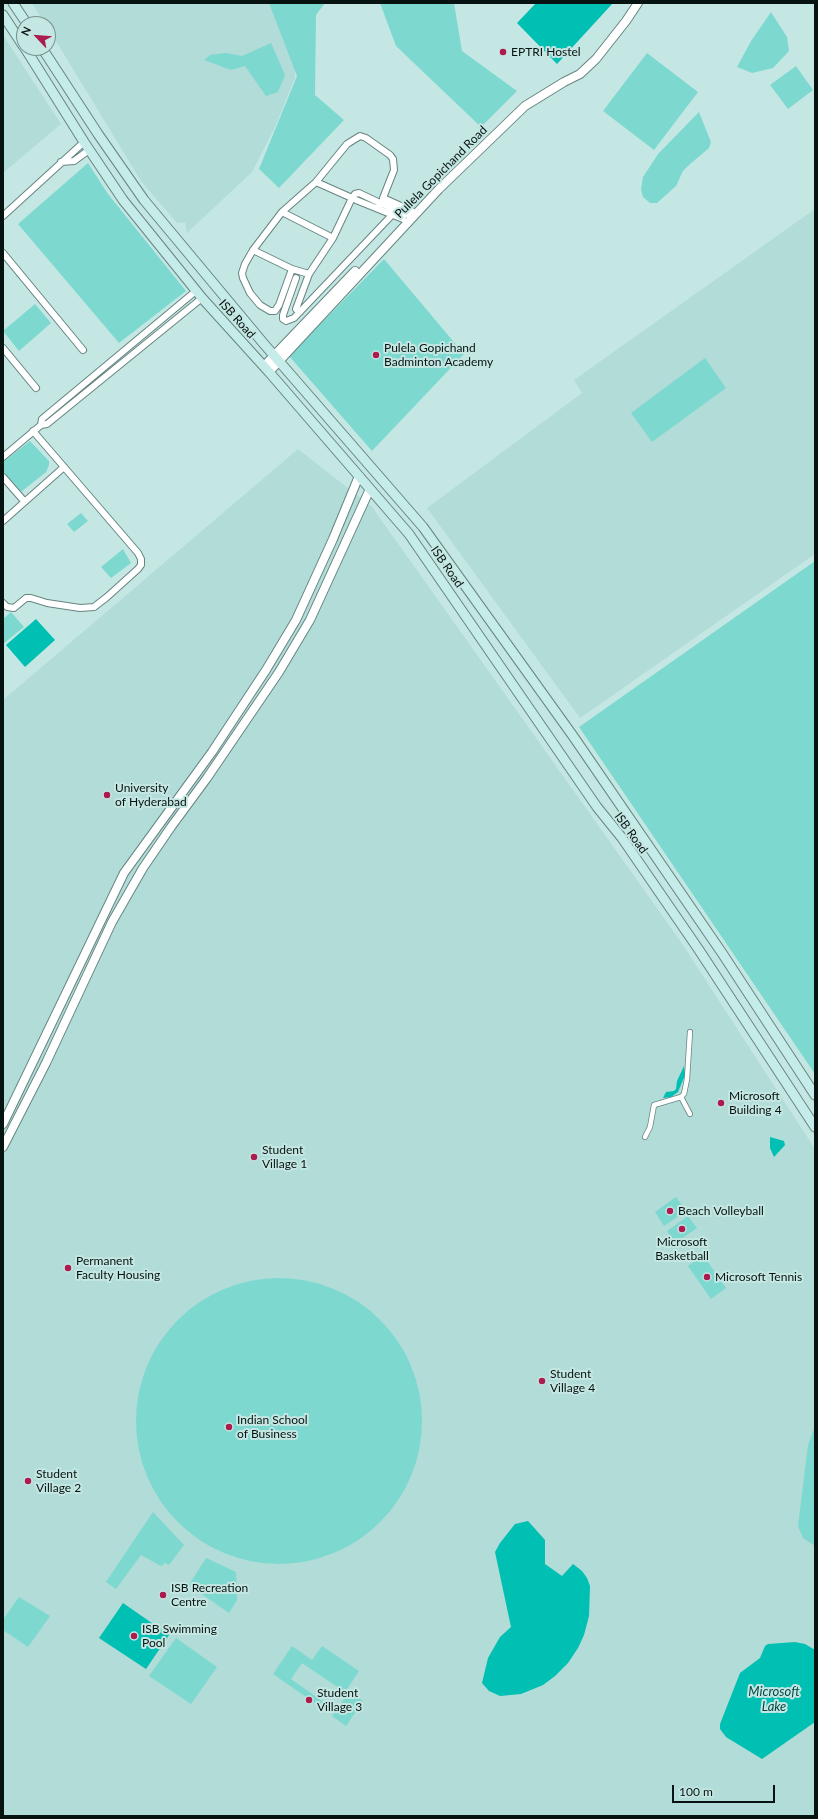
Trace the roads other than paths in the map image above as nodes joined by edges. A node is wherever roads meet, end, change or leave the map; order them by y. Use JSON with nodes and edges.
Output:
{"nodes":[{"id":1,"x":13,"y":3,"type":"edge"},
{"id":2,"x":632,"y":3,"type":"edge"},
{"id":3,"x":638,"y":3,"type":"edge"},
{"id":4,"x":3,"y":15,"type":"edge"},
{"id":5,"x":22,"y":16,"type":"edge"},
{"id":6,"x":16,"y":35,"type":"edge"},
{"id":7,"x":29,"y":56,"type":"edge"},
{"id":8,"x":47,"y":56,"type":"edge"},
{"id":9,"x":84,"y":142,"type":"junction"},
{"id":10,"x":90,"y":150,"type":"junction"},
{"id":11,"x":62,"y":162,"type":"junction"},
{"id":12,"x":316,"y":182,"type":"junction"},
{"id":13,"x":354,"y":199,"type":"junction"},
{"id":14,"x":380,"y":203,"type":"junction"},
{"id":15,"x":282,"y":212,"type":"junction"},
{"id":16,"x":412,"y":212,"type":"junction"},
{"id":17,"x":392,"y":215,"type":"junction"},
{"id":18,"x":3,"y":216,"type":"edge"},
{"id":19,"x":333,"y":238,"type":"junction"},
{"id":20,"x":253,"y":250,"type":"junction"},
{"id":21,"x":3,"y":253,"type":"edge"},
{"id":22,"x":368,"y":261,"type":"junction"},
{"id":23,"x":292,"y":268,"type":"junction"},
{"id":24,"x":309,"y":274,"type":"junction"},
{"id":25,"x":296,"y":278,"type":"dead end"},
{"id":26,"x":197,"y":290,"type":"junction"},
{"id":27,"x":202,"y":298,"type":"junction"},
{"id":28,"x":300,"y":312,"type":"junction"},
{"id":29,"x":3,"y":348,"type":"edge"},
{"id":30,"x":83,"y":350,"type":"dead end"},
{"id":31,"x":276,"y":358,"type":"junction"},
{"id":32,"x":266,"y":369,"type":"junction"},
{"id":33,"x":36,"y":388,"type":"dead end"},
{"id":34,"x":41,"y":425,"type":"junction"},
{"id":35,"x":33,"y":431,"type":"junction"},
{"id":36,"x":3,"y":457,"type":"edge"},
{"id":37,"x":64,"y":467,"type":"junction"},
{"id":38,"x":359,"y":476,"type":"junction"},
{"id":39,"x":3,"y":477,"type":"edge"},
{"id":40,"x":370,"y":488,"type":"junction"},
{"id":41,"x":24,"y":501,"type":"junction"},
{"id":42,"x":3,"y":521,"type":"edge"},
{"id":43,"x":3,"y":603,"type":"edge"},
{"id":44,"x":690,"y":1032,"type":"dead end"},
{"id":45,"x":815,"y":1095,"type":"edge"},
{"id":46,"x":681,"y":1097,"type":"junction"},
{"id":47,"x":690,"y":1114,"type":"dead end"},
{"id":48,"x":3,"y":1124,"type":"edge"},
{"id":49,"x":815,"y":1127,"type":"edge"},
{"id":50,"x":645,"y":1137,"type":"dead end"},
{"id":51,"x":3,"y":1147,"type":"edge"}],
"edges":[{"from":1,"to":5,"type":"main road"},
{"from":2,"to":16,"type":"street","name":"Pullela Gopichand Road"},
{"from":3,"to":16,"type":"street","name":"Pullela Gopichand Road"},
{"from":4,"to":6,"type":"main road","name":"ISB Road"},
{"from":7,"to":9,"type":"main road","name":"ISB Road"},
{"from":8,"to":31,"type":"main road","name":"ISB Road"},
{"from":9,"to":10,"type":"main road","name":"ISB Road"},
{"from":9,"to":11,"type":"street"},
{"from":10,"to":11,"type":"street"},
{"from":10,"to":26,"type":"main road","name":"ISB Road"},
{"from":11,"to":18,"type":"street"},
{"from":12,"to":13,"type":"street"},
{"from":12,"to":14,"type":"street"},
{"from":12,"to":15,"type":"street"},
{"from":13,"to":14,"type":"street"},
{"from":13,"to":19,"type":"street"},
{"from":14,"to":16,"type":"street"},
{"from":14,"to":17,"type":"street"},
{"from":15,"to":19,"type":"street"},
{"from":15,"to":20,"type":"street"},
{"from":16,"to":17,"type":"street"},
{"from":16,"to":22,"type":"street","name":"Pullela Gopichand Road"},
{"from":16,"to":22,"type":"street","name":"Pullela Gopichand Road"},
{"from":17,"to":28,"type":"street"},
{"from":19,"to":24,"type":"street"},
{"from":20,"to":23,"type":"street"},
{"from":20,"to":23,"type":"street"},
{"from":21,"to":30,"type":"street"},
{"from":22,"to":31,"type":"street","name":"Pullela Gopichand Road"},
{"from":23,"to":24,"type":"street"},
{"from":24,"to":28,"type":"street"},
{"from":25,"to":28,"type":"street"},
{"from":26,"to":27,"type":"main road","name":"ISB Road"},
{"from":26,"to":34,"type":"street"},
{"from":27,"to":32,"type":"main road","name":"ISB Road"},
{"from":27,"to":34,"type":"street"},
{"from":29,"to":33,"type":"street"},
{"from":31,"to":32,"type":"street","name":"Pullela Gopichand Road"},
{"from":31,"to":45,"type":"main road","name":"ISB Road"},
{"from":32,"to":38,"type":"main road","name":"ISB Road"},
{"from":34,"to":35,"type":"street"},
{"from":35,"to":36,"type":"street"},
{"from":35,"to":37,"type":"street"},
{"from":37,"to":41,"type":"street"},
{"from":37,"to":43,"type":"street"},
{"from":38,"to":40,"type":"main road","name":"ISB Road"},
{"from":38,"to":48,"type":"street"},
{"from":39,"to":41,"type":"street"},
{"from":40,"to":49,"type":"main road","name":"ISB Road"},
{"from":40,"to":51,"type":"street"},
{"from":41,"to":42,"type":"street"},
{"from":44,"to":46,"type":"street"},
{"from":46,"to":47,"type":"street"},
{"from":46,"to":50,"type":"street"}]}
